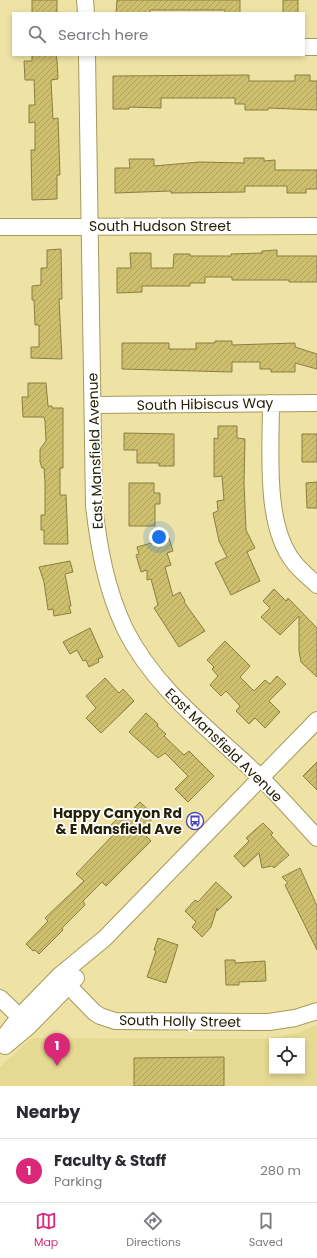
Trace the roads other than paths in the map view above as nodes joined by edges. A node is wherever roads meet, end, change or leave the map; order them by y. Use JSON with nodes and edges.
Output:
{"nodes":[{"id":1,"x":85,"y":0,"type":"edge"},
{"id":2,"x":86,"y":12,"type":"edge"},
{"id":3,"x":317,"y":46,"type":"edge"},
{"id":4,"x":305,"y":47,"type":"edge"},
{"id":5,"x":87,"y":56,"type":"edge"},
{"id":6,"x":90,"y":226,"type":"junction"},
{"id":7,"x":317,"y":226,"type":"edge"},
{"id":8,"x":1,"y":227,"type":"edge"},
{"id":9,"x":270,"y":403,"type":"junction"},
{"id":10,"x":317,"y":403,"type":"edge"},
{"id":11,"x":93,"y":405,"type":"junction"},
{"id":12,"x":317,"y":585,"type":"edge"},
{"id":13,"x":317,"y":720,"type":"edge"},
{"id":14,"x":261,"y":778,"type":"junction"},
{"id":15,"x":317,"y":838,"type":"edge"},
{"id":16,"x":64,"y":981,"type":"junction"},
{"id":17,"x":0,"y":998,"type":"edge"},
{"id":18,"x":317,"y":1011,"type":"edge"},
{"id":19,"x":24,"y":1021,"type":"junction"},
{"id":20,"x":0,"y":1042,"type":"edge"},
{"id":21,"x":0,"y":1050,"type":"edge"}],
"edges":[{"from":1,"to":2,"type":"street"},
{"from":3,"to":4,"type":"street"},
{"from":5,"to":6,"type":"street","name":"East Mansfield Avenue"},
{"from":6,"to":7,"type":"street","name":"South Hudson Street"},
{"from":6,"to":8,"type":"street","name":"South Hudson Street"},
{"from":6,"to":11,"type":"street","name":"East Mansfield Avenue"},
{"from":9,"to":10,"type":"street","name":"South Hibiscus Way"},
{"from":9,"to":11,"type":"street","name":"South Hibiscus Way"},
{"from":9,"to":12,"type":"street"},
{"from":11,"to":14,"type":"street","name":"East Mansfield Avenue"},
{"from":13,"to":14,"type":"street"},
{"from":14,"to":15,"type":"street","name":"East Mansfield Avenue"},
{"from":14,"to":16,"type":"street"},
{"from":16,"to":18,"type":"street","name":"South Holly Street"},
{"from":16,"to":19,"type":"street"},
{"from":17,"to":19,"type":"street"},
{"from":19,"to":20,"type":"street"},
{"from":19,"to":21,"type":"street"}]}
